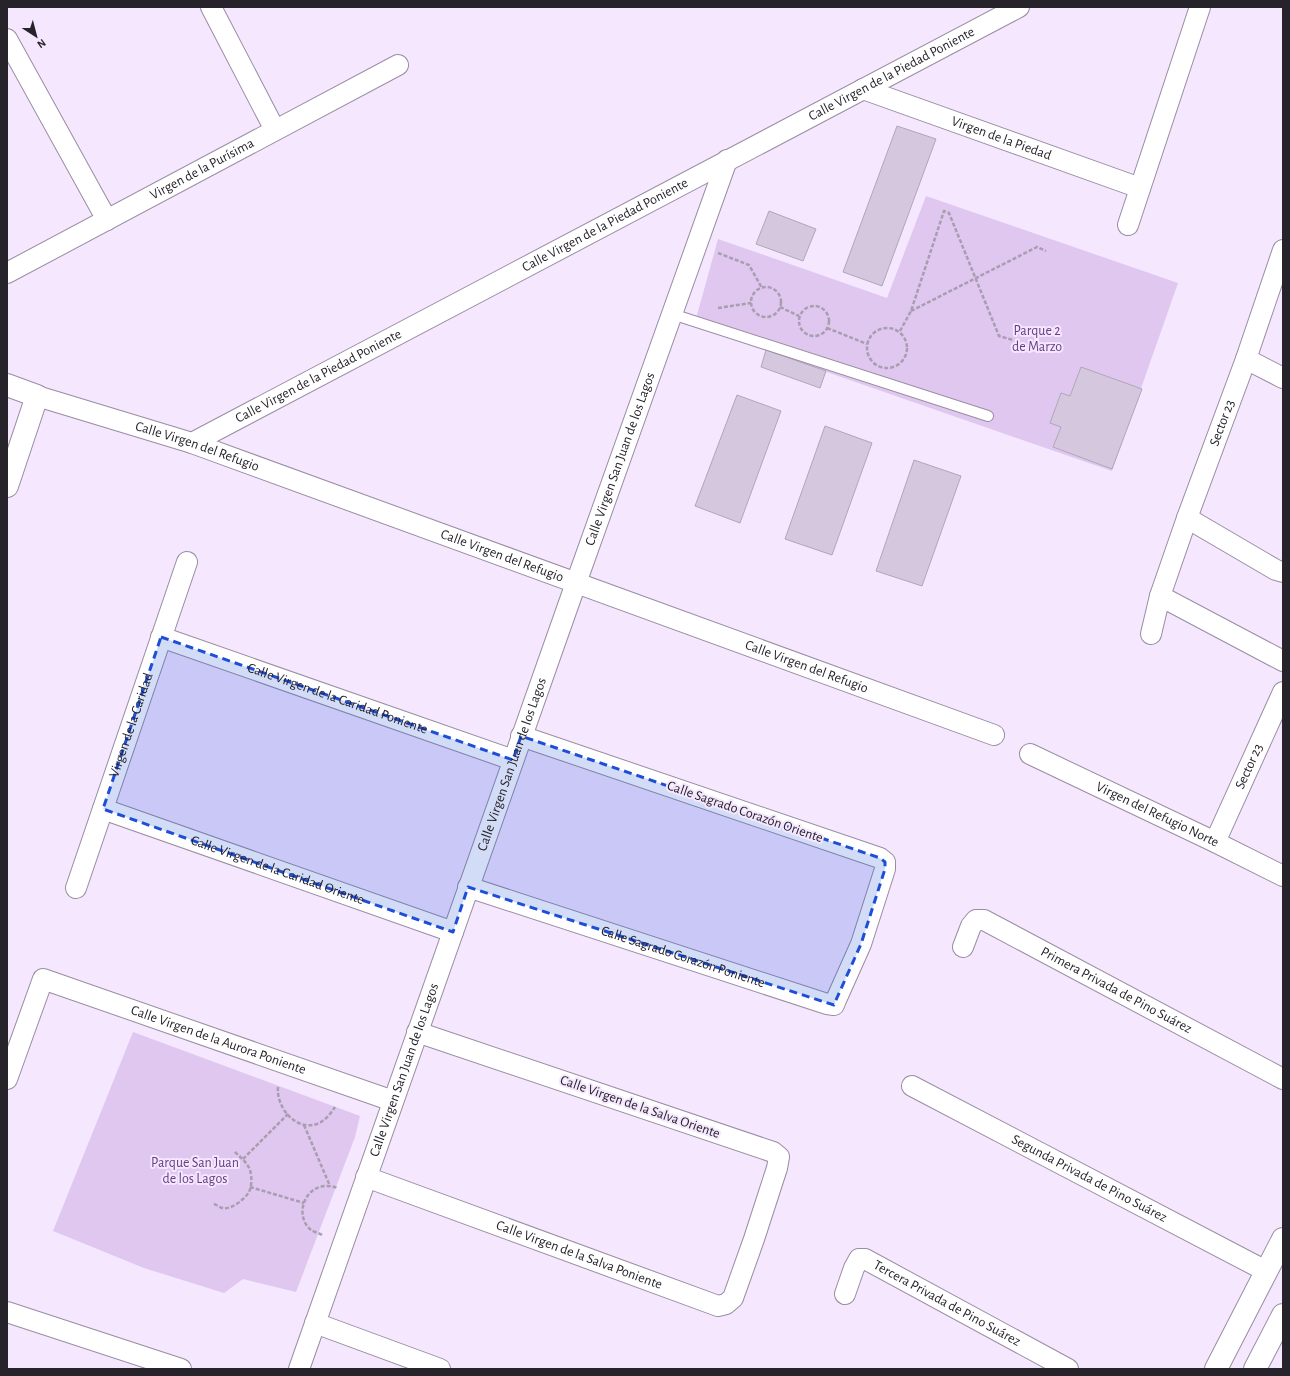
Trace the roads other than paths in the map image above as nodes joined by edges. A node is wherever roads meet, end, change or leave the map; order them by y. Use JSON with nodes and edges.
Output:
{"nodes":[{"id":1,"x":211,"y":7,"type":"edge"},
{"id":2,"x":1019,"y":7,"type":"edge"},
{"id":3,"x":1200,"y":7,"type":"edge"},
{"id":4,"x":7,"y":39,"type":"edge"},
{"id":5,"x":398,"y":66,"type":"dead end"},
{"id":6,"x":863,"y":89,"type":"junction"},
{"id":7,"x":275,"y":130,"type":"junction"},
{"id":8,"x":727,"y":160,"type":"junction"},
{"id":9,"x":1140,"y":188,"type":"junction"},
{"id":10,"x":107,"y":220,"type":"junction"},
{"id":11,"x":1128,"y":225,"type":"dead end"},
{"id":12,"x":1283,"y":250,"type":"edge"},
{"id":13,"x":7,"y":273,"type":"edge"},
{"id":14,"x":672,"y":314,"type":"junction"},
{"id":15,"x":1246,"y":359,"type":"junction"},
{"id":16,"x":1283,"y":378,"type":"edge"},
{"id":17,"x":7,"y":385,"type":"edge"},
{"id":18,"x":37,"y":396,"type":"junction"},
{"id":19,"x":988,"y":416,"type":"dead end"},
{"id":20,"x":192,"y":443,"type":"junction"},
{"id":21,"x":7,"y":486,"type":"edge"},
{"id":22,"x":1187,"y":518,"type":"junction"},
{"id":23,"x":187,"y":562,"type":"dead end"},
{"id":24,"x":1283,"y":572,"type":"edge"},
{"id":25,"x":576,"y":583,"type":"junction"},
{"id":26,"x":1160,"y":596,"type":"junction"},
{"id":27,"x":1151,"y":634,"type":"dead end"},
{"id":28,"x":162,"y":637,"type":"junction"},
{"id":29,"x":1283,"y":661,"type":"edge"},
{"id":30,"x":1283,"y":692,"type":"edge"},
{"id":31,"x":994,"y":735,"type":"dead end"},
{"id":32,"x":521,"y":736,"type":"junction"},
{"id":33,"x":1030,"y":754,"type":"dead end"},
{"id":34,"x":513,"y":760,"type":"junction"},
{"id":35,"x":103,"y":809,"type":"junction"},
{"id":36,"x":1215,"y":842,"type":"junction"},
{"id":37,"x":1283,"y":876,"type":"edge"},
{"id":38,"x":468,"y":887,"type":"junction"},
{"id":39,"x":76,"y":888,"type":"dead end"},
{"id":40,"x":453,"y":932,"type":"junction"},
{"id":41,"x":861,"y":944,"type":"joint"},
{"id":42,"x":963,"y":947,"type":"dead end"},
{"id":43,"x":417,"y":1032,"type":"junction"},
{"id":44,"x":7,"y":1079,"type":"edge"},
{"id":45,"x":1283,"y":1079,"type":"edge"},
{"id":46,"x":912,"y":1086,"type":"dead end"},
{"id":47,"x":393,"y":1101,"type":"junction"},
{"id":48,"x":363,"y":1185,"type":"junction"},
{"id":49,"x":754,"y":1239,"type":"joint"},
{"id":50,"x":1283,"y":1239,"type":"edge"},
{"id":51,"x":1266,"y":1271,"type":"junction"},
{"id":52,"x":845,"y":1294,"type":"dead end"},
{"id":53,"x":7,"y":1312,"type":"edge"},
{"id":54,"x":1283,"y":1315,"type":"edge"},
{"id":55,"x":315,"y":1323,"type":"junction"},
{"id":56,"x":180,"y":1369,"type":"edge"},
{"id":57,"x":299,"y":1369,"type":"edge"},
{"id":58,"x":440,"y":1369,"type":"edge"},
{"id":59,"x":1068,"y":1369,"type":"edge"},
{"id":60,"x":1216,"y":1369,"type":"edge"},
{"id":61,"x":1254,"y":1369,"type":"edge"}],
"edges":[{"from":1,"to":7,"type":"street"},
{"from":2,"to":6,"type":"street","name":"Calle Virgen de la Piedad Poniente"},
{"from":3,"to":9,"type":"street"},
{"from":4,"to":10,"type":"street"},
{"from":5,"to":7,"type":"street","name":"Virgen de la Purísima"},
{"from":6,"to":8,"type":"street","name":"Calle Virgen de la Piedad Poniente"},
{"from":6,"to":9,"type":"street","name":"Virgen de la Piedad"},
{"from":7,"to":10,"type":"street","name":"Virgen de la Purísima"},
{"from":8,"to":14,"type":"street","name":"Calle Virgen San Juan de los Lagos"},
{"from":8,"to":20,"type":"street","name":"Calle Virgen de la Piedad Poniente"},
{"from":9,"to":11,"type":"street"},
{"from":10,"to":13,"type":"street","name":"Virgen de la Purísima"},
{"from":12,"to":15,"type":"street","name":"Sector 23"},
{"from":14,"to":19,"type":"lane"},
{"from":14,"to":25,"type":"street","name":"Calle Virgen San Juan de los Lagos"},
{"from":15,"to":16,"type":"street"},
{"from":15,"to":22,"type":"street","name":"Sector 23"},
{"from":17,"to":18,"type":"street","name":"Calle Virgen del Refugio"},
{"from":18,"to":20,"type":"street","name":"Calle Virgen del Refugio"},
{"from":18,"to":21,"type":"street"},
{"from":20,"to":25,"type":"street","name":"Calle Virgen del Refugio"},
{"from":22,"to":24,"type":"street"},
{"from":22,"to":26,"type":"street","name":"Sector 23"},
{"from":23,"to":28,"type":"street","name":"Virgen de la Caridad"},
{"from":25,"to":31,"type":"street","name":"Calle Virgen del Refugio"},
{"from":25,"to":32,"type":"street","name":"Calle Virgen San Juan de los Lagos"},
{"from":26,"to":27,"type":"street","name":"Sector 23"},
{"from":26,"to":29,"type":"street"},
{"from":28,"to":34,"type":"street","name":"Calle Virgen de la Caridad Poniente"},
{"from":28,"to":35,"type":"street","name":"Virgen de la Caridad"},
{"from":30,"to":36,"type":"street","name":"Sector 23"},
{"from":32,"to":34,"type":"street","name":"Calle Virgen San Juan de los Lagos"},
{"from":32,"to":41,"type":"street","name":"Calle Sagrado Corazón Oriente"},
{"from":33,"to":36,"type":"street","name":"Virgen del Refugio Norte"},
{"from":34,"to":38,"type":"street","name":"Calle Virgen San Juan de los Lagos"},
{"from":35,"to":39,"type":"street","name":"Virgen de la Caridad"},
{"from":35,"to":40,"type":"street","name":"Calle Virgen de la Caridad Oriente"},
{"from":36,"to":37,"type":"street","name":"Virgen del Refugio Norte"},
{"from":38,"to":40,"type":"street","name":"Calle Virgen San Juan de los Lagos"},
{"from":38,"to":41,"type":"street","name":"Calle Sagrado Corazón Poniente"},
{"from":40,"to":43,"type":"street","name":"Calle Virgen San Juan de los Lagos"},
{"from":42,"to":45,"type":"street","name":"Primera Privada de Pino Suárez"},
{"from":43,"to":47,"type":"street","name":"Calle Virgen San Juan de los Lagos"},
{"from":43,"to":49,"type":"street","name":"Calle Virgen de la Salva Oriente"},
{"from":44,"to":47,"type":"street","name":"Calle Virgen de la Aurora Poniente"},
{"from":46,"to":51,"type":"street","name":"Segunda Privada de Pino Suárez"},
{"from":47,"to":48,"type":"street","name":"Calle Virgen San Juan de los Lagos"},
{"from":48,"to":49,"type":"street","name":"Calle Virgen de la Salva Poniente"},
{"from":48,"to":55,"type":"street","name":"Calle Virgen San Juan de los Lagos"},
{"from":50,"to":51,"type":"street"},
{"from":51,"to":60,"type":"street"},
{"from":52,"to":59,"type":"street","name":"Tercera Privada de Pino Suárez"},
{"from":53,"to":56,"type":"street"},
{"from":54,"to":61,"type":"street"},
{"from":55,"to":57,"type":"street","name":"Calle Virgen San Juan de los Lagos"},
{"from":55,"to":58,"type":"street"}]}
